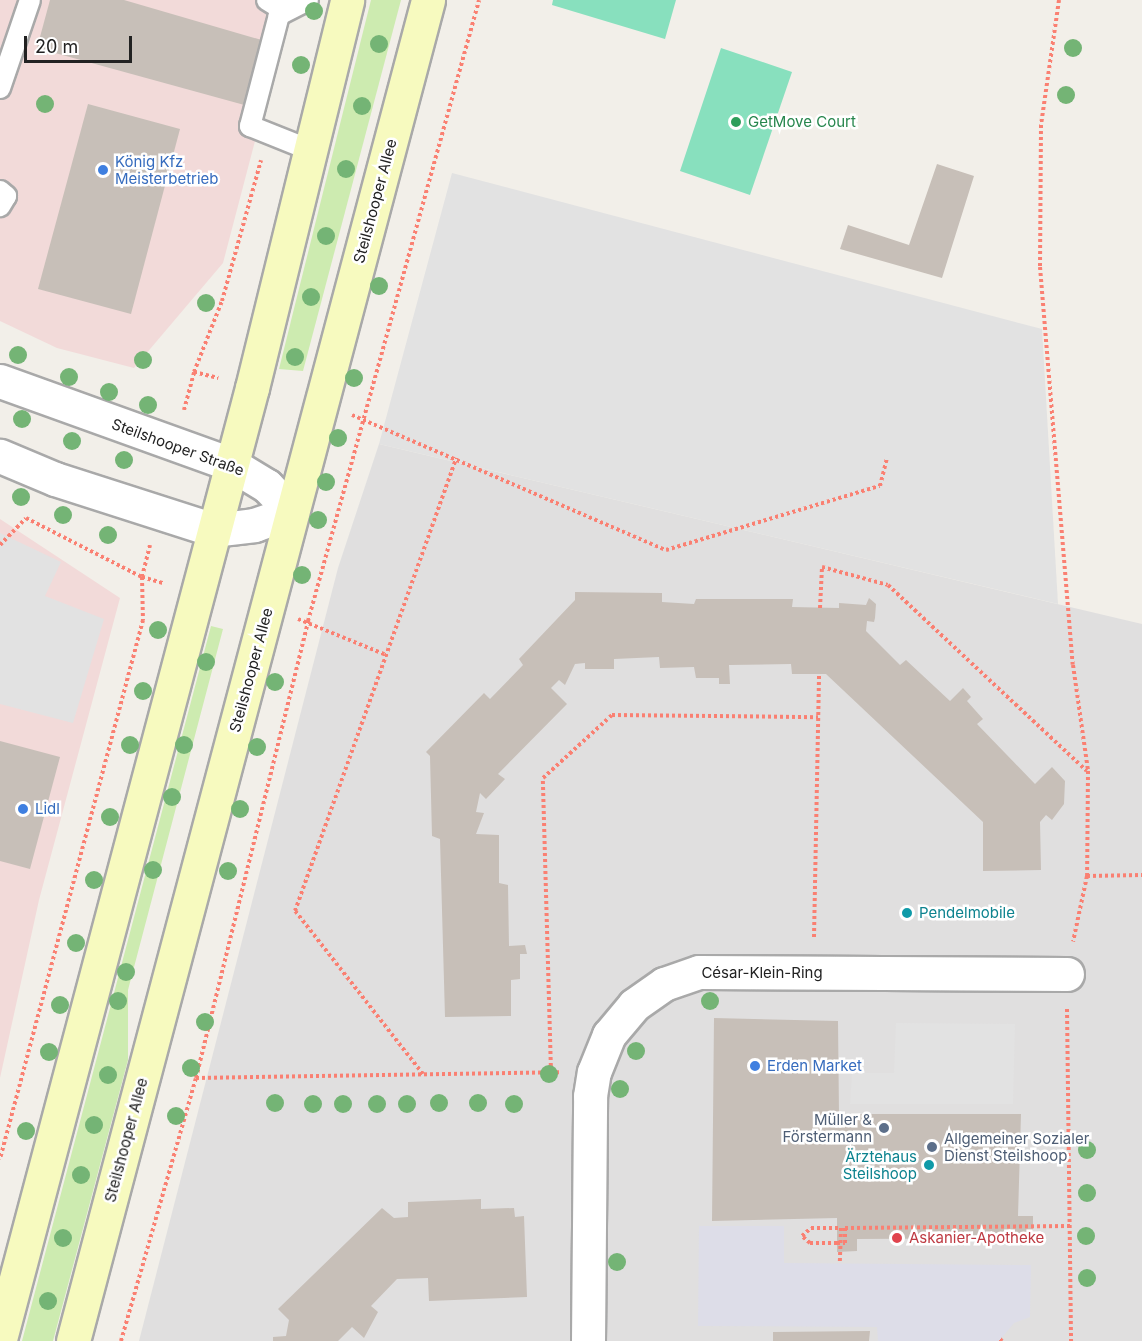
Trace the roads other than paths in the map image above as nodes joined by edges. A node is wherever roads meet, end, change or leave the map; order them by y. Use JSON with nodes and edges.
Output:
{"nodes":[{"id":1,"x":30,"y":0,"type":"edge"},
{"id":2,"x":308,"y":0,"type":"edge"},
{"id":3,"x":348,"y":0,"type":"edge"},
{"id":4,"x":428,"y":0,"type":"edge"},
{"id":5,"x":275,"y":5,"type":"edge"},
{"id":6,"x":0,"y":88,"type":"edge"},
{"id":7,"x":310,"y":150,"type":"junction"},
{"id":8,"x":0,"y":191,"type":"edge"},
{"id":9,"x":0,"y":206,"type":"edge"},
{"id":10,"x":0,"y":381,"type":"edge"},
{"id":11,"x":0,"y":456,"type":"edge"},
{"id":12,"x":231,"y":464,"type":"junction"},
{"id":13,"x":292,"y":512,"type":"junction"},
{"id":14,"x":214,"y":530,"type":"junction"},
{"id":15,"x":1067,"y":974,"type":"road end"},
{"id":16,"x":0,"y":1339,"type":"edge"},
{"id":17,"x":73,"y":1341,"type":"edge"},
{"id":18,"x":588,"y":1341,"type":"edge"}],
"edges":[{"from":1,"to":6,"type":"lane"},
{"from":2,"to":5,"type":"lane"},
{"from":3,"to":7,"type":"main road"},
{"from":4,"to":13,"type":"main road","name":"Steilshooper Allee"},
{"from":5,"to":7,"type":"lane"},
{"from":7,"to":12,"type":"main road"},
{"from":8,"to":9,"type":"lane"},
{"from":10,"to":12,"type":"street","name":"Steilshooper Straße"},
{"from":11,"to":14,"type":"street"},
{"from":12,"to":13,"type":"street","name":"Steilshooper Straße"},
{"from":12,"to":14,"type":"main road"},
{"from":13,"to":14,"type":"street"},
{"from":13,"to":17,"type":"main road","name":"Steilshooper Allee"},
{"from":14,"to":16,"type":"main road"},
{"from":15,"to":18,"type":"street","name":"César-Klein-Ring"}]}
